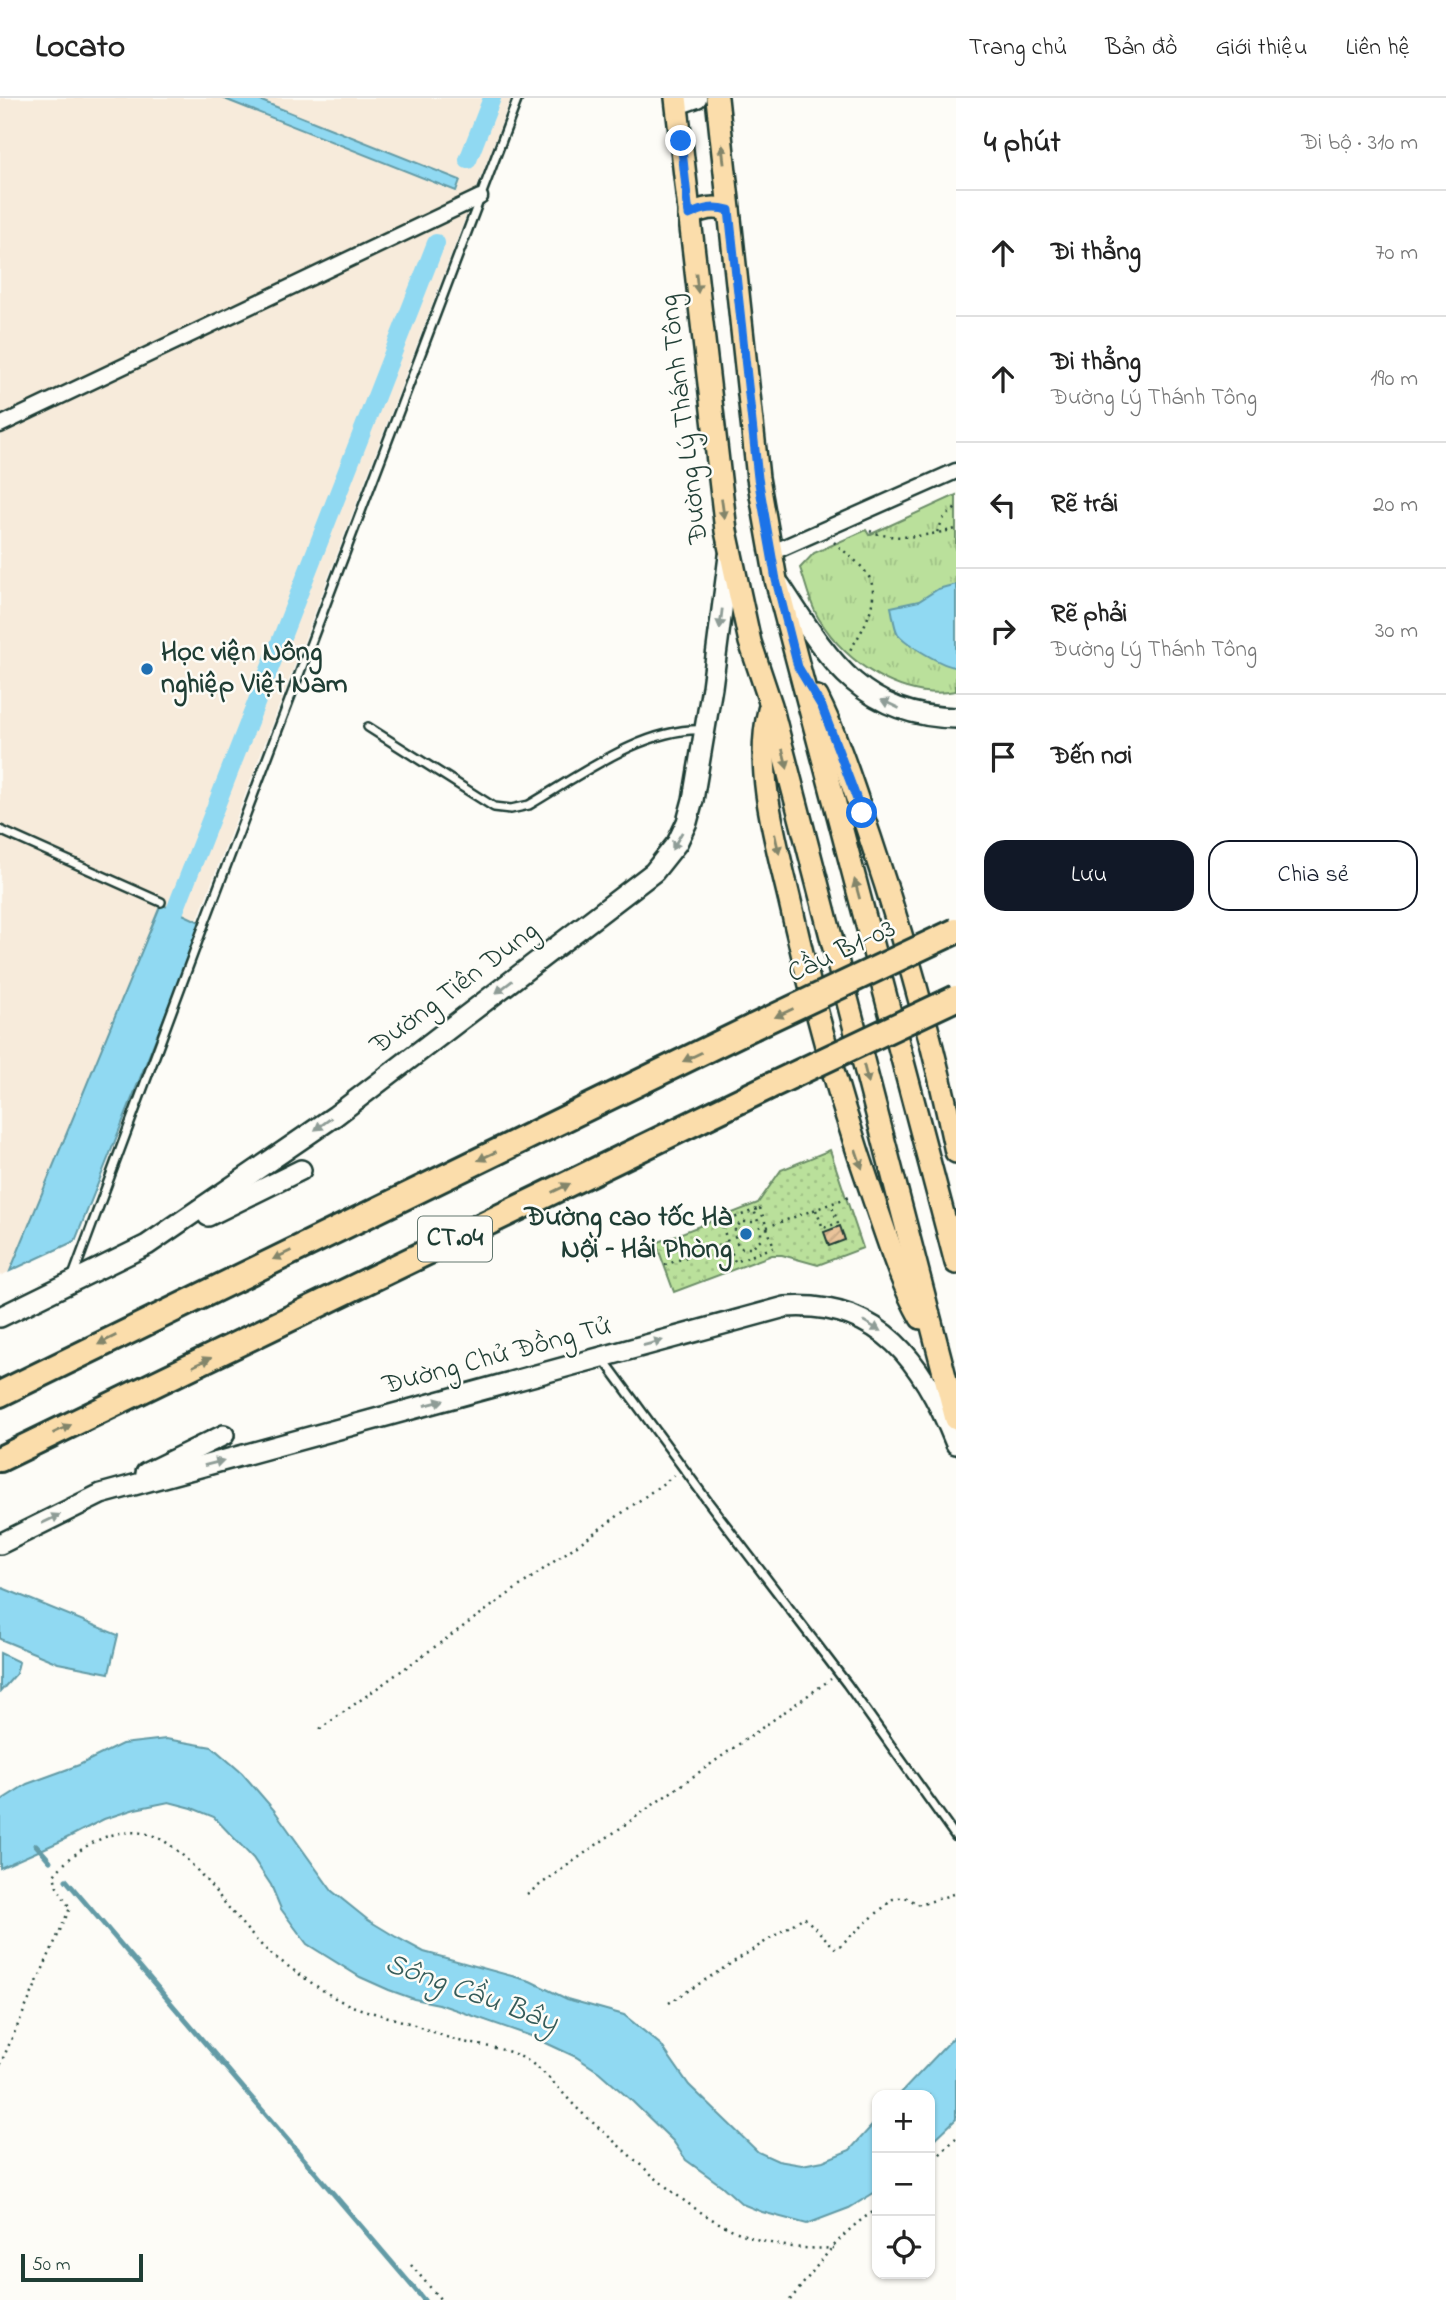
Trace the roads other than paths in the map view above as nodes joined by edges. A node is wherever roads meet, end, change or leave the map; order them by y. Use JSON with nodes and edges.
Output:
{"nodes":[{"id":1,"x":517,"y":98,"type":"edge"},
{"id":2,"x":717,"y":98,"type":"edge"},
{"id":3,"x":683,"y":100,"type":"edge"},
{"id":4,"x":480,"y":197,"type":"junction"},
{"id":5,"x":729,"y":210,"type":"junction"},
{"id":6,"x":689,"y":215,"type":"junction"},
{"id":7,"x":0,"y":425,"type":"edge"},
{"id":8,"x":956,"y":471,"type":"edge"},
{"id":9,"x":730,"y":551,"type":"junction"},
{"id":10,"x":771,"y":553,"type":"junction"},
{"id":11,"x":776,"y":580,"type":"junction"},
{"id":12,"x":798,"y":667,"type":"junction"},
{"id":13,"x":771,"y":705,"type":"junction"},
{"id":14,"x":956,"y":718,"type":"edge"},
{"id":15,"x":368,"y":727,"type":"dead end"},
{"id":16,"x":705,"y":730,"type":"junction"},
{"id":17,"x":0,"y":830,"type":"edge"},
{"id":18,"x":161,"y":902,"type":"dead end"},
{"id":19,"x":956,"y":931,"type":"edge"},
{"id":20,"x":956,"y":998,"type":"edge"},
{"id":21,"x":956,"y":1152,"type":"edge"},
{"id":22,"x":301,"y":1170,"type":"dead end"},
{"id":23,"x":147,"y":1245,"type":"junction"},
{"id":24,"x":956,"y":1263,"type":"edge"},
{"id":25,"x":71,"y":1282,"type":"junction"},
{"id":26,"x":0,"y":1317,"type":"edge"},
{"id":27,"x":935,"y":1339,"type":"junction"},
{"id":28,"x":602,"y":1357,"type":"junction"},
{"id":29,"x":11,"y":1388,"type":"edge"},
{"id":30,"x":956,"y":1419,"type":"edge"},
{"id":31,"x":224,"y":1435,"type":"dead end"},
{"id":32,"x":956,"y":1444,"type":"edge"},
{"id":33,"x":0,"y":1459,"type":"edge"},
{"id":34,"x":102,"y":1494,"type":"junction"},
{"id":35,"x":0,"y":1544,"type":"edge"},
{"id":36,"x":956,"y":1837,"type":"edge"}],
"edges":[{"from":1,"to":4,"type":"lane"},
{"from":5,"to":2,"type":"main road","one_way":true},
{"from":3,"to":6,"type":"main road","name":"Đường Lý Thánh Tông"},
{"from":4,"to":7,"type":"street"},
{"from":4,"to":25,"type":"lane"},
{"from":5,"to":6,"type":"main road"},
{"from":5,"to":10,"type":"main road"},
{"from":6,"to":9,"type":"main road","name":"Đường Lý Thánh Tông","one_way":true},
{"from":8,"to":10,"type":"street"},
{"from":9,"to":13,"type":"main road","name":"Đường Lý Thánh Tông"},
{"from":9,"to":16,"type":"main road","name":"Đường Tiên Dung","one_way":true},
{"from":10,"to":11,"type":"main road"},
{"from":11,"to":12,"type":"main road"},
{"from":14,"to":11,"type":"main road","one_way":true},
{"from":12,"to":21,"type":"main road"},
{"from":24,"to":12,"type":"main road","one_way":true},
{"from":13,"to":27,"type":"main road","name":"Đường Lý Thánh Tông","one_way":true},
{"from":13,"to":27,"type":"main road","one_way":true},
{"from":15,"to":16,"type":"lane"},
{"from":16,"to":23,"type":"main road","name":"Đường Tiên Dung","one_way":true},
{"from":17,"to":18,"type":"lane"},
{"from":19,"to":29,"type":"highway","name":"Cầu B1-03","number":"CT.04","one_way":true,"bridge":true},
{"from":33,"to":20,"type":"highway","number":"CT.04","one_way":true,"bridge":true},
{"from":22,"to":23,"type":"main road"},
{"from":23,"to":25,"type":"main road","name":"Đường Tiên Dung"},
{"from":25,"to":26,"type":"main road","name":"Đường Tiên Dung"},
{"from":27,"to":30,"type":"main road","name":"Đường Lý Thánh Tông"},
{"from":28,"to":32,"type":"main road","name":"Đường Chử Đồng Tử","one_way":true},
{"from":34,"to":28,"type":"main road","name":"Đường Chử Đồng Tử","one_way":true},
{"from":28,"to":36,"type":"lane"},
{"from":31,"to":34,"type":"main road"},
{"from":35,"to":34,"type":"main road","name":"Đường Chử Đồng Tử","one_way":true}]}
